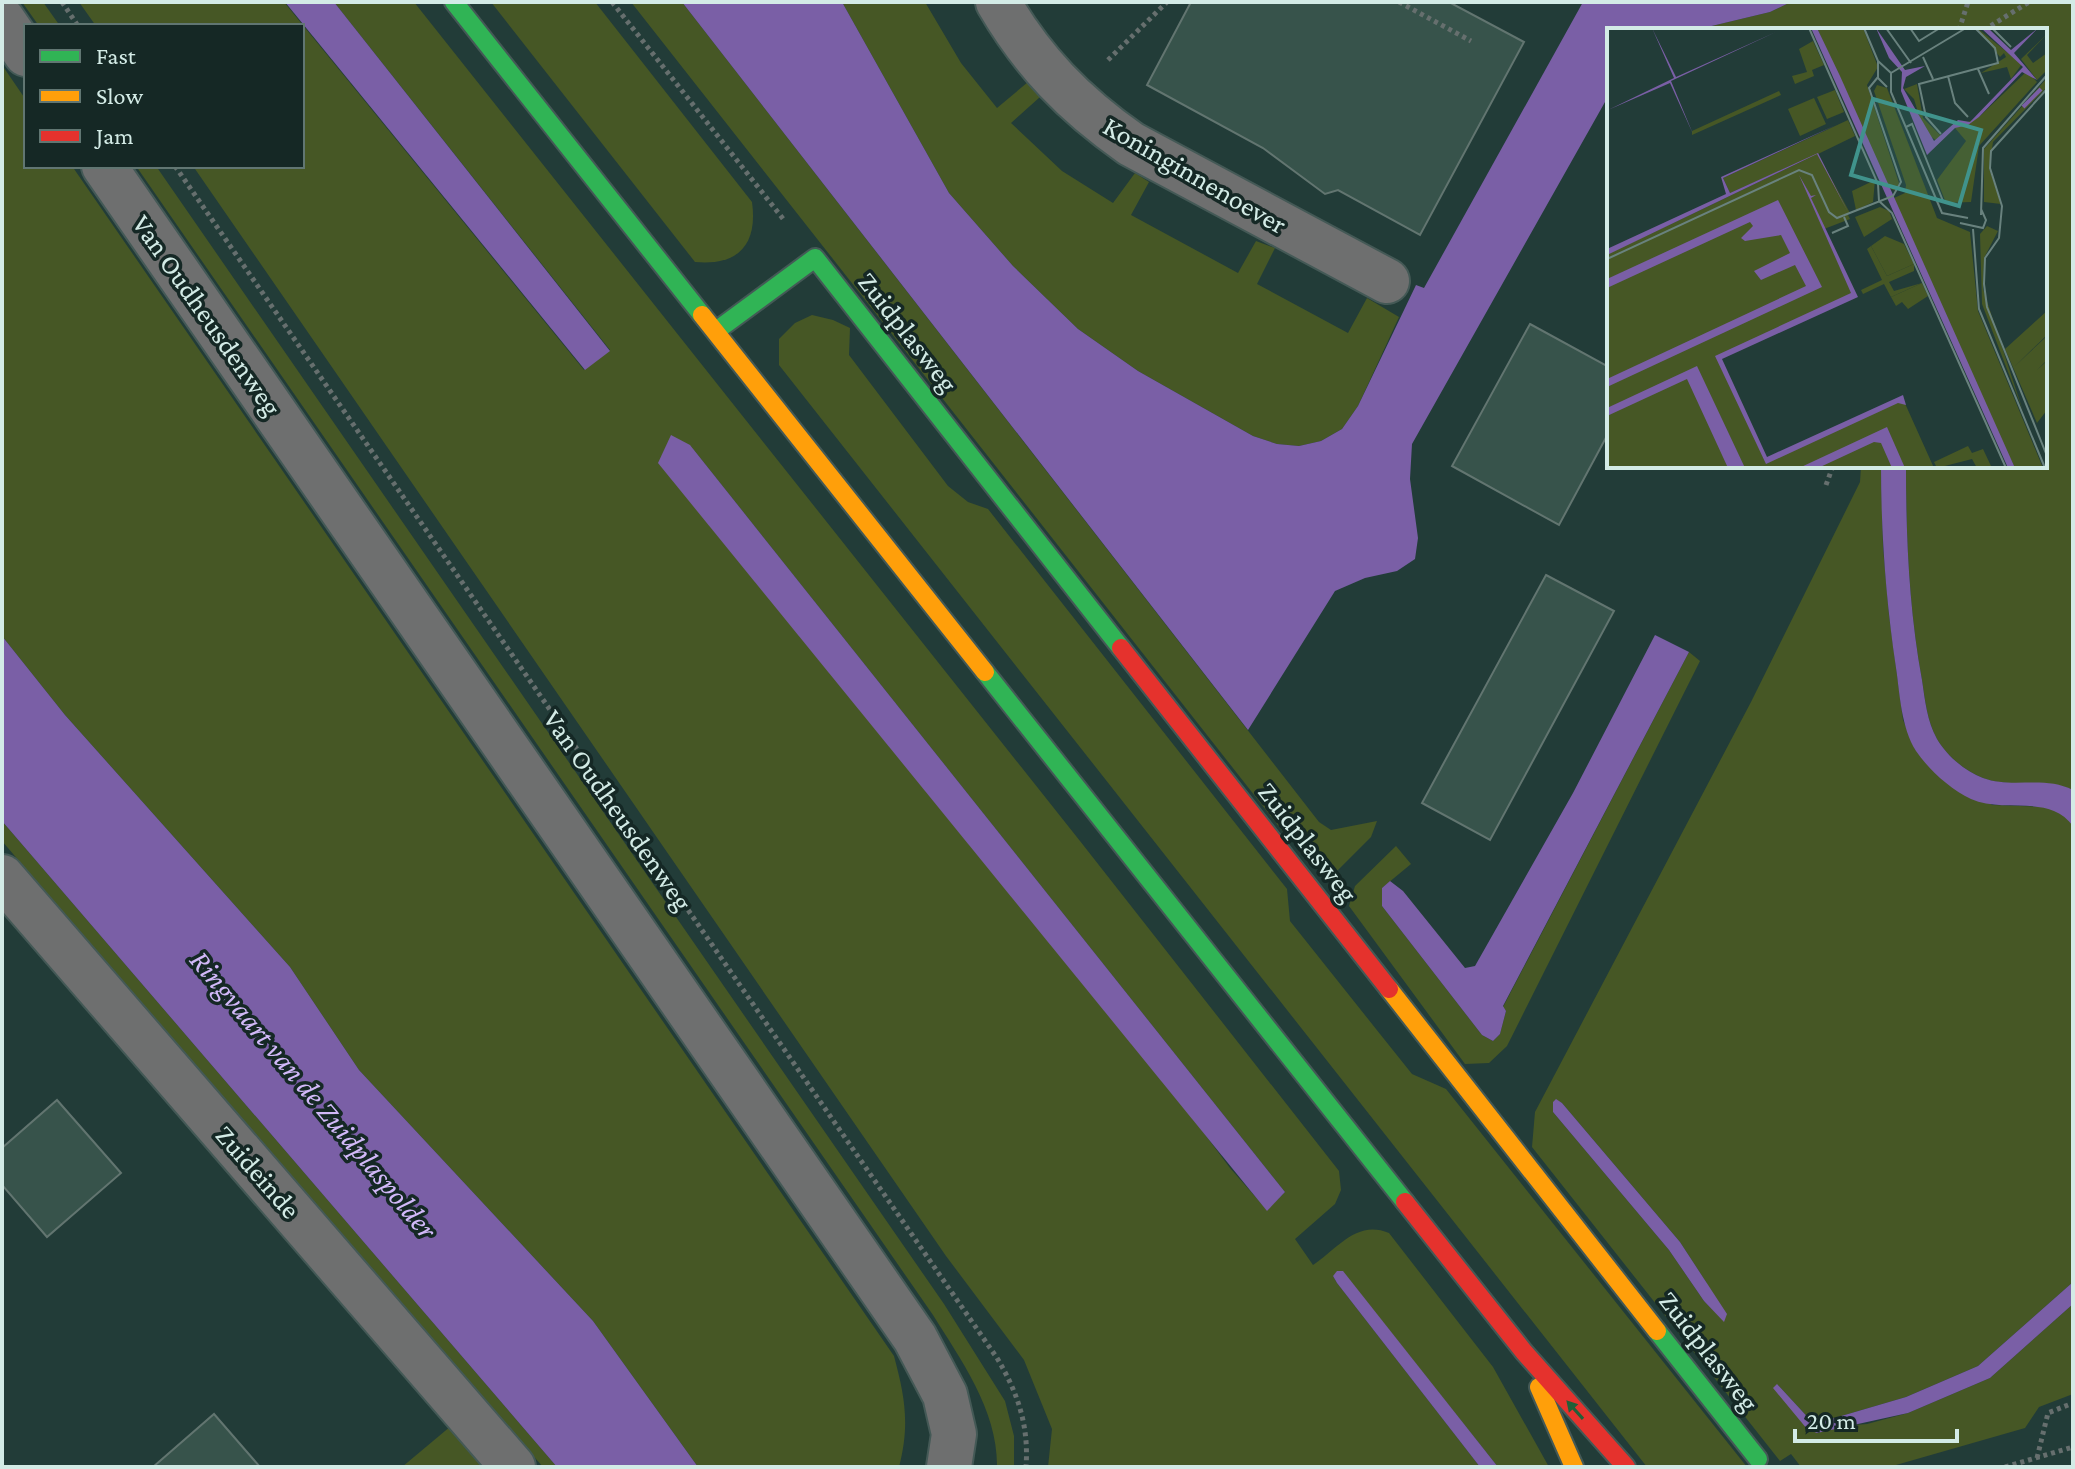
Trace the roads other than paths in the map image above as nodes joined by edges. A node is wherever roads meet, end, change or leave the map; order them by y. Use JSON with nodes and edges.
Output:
{"nodes":[{"id":1,"x":454,"y":2,"type":"edge"},
{"id":2,"x":998,"y":2,"type":"edge"},
{"id":3,"x":2,"y":19,"type":"edge"},
{"id":4,"x":24,"y":51,"type":"edge"},
{"id":5,"x":105,"y":168,"type":"edge"},
{"id":6,"x":1387,"y":281,"type":"dead end"},
{"id":7,"x":716,"y":331,"type":"junction"},
{"id":8,"x":2,"y":877,"type":"edge"},
{"id":9,"x":1524,"y":1352,"type":"junction"},
{"id":10,"x":1758,"y":1459,"type":"dead end"},
{"id":11,"x":513,"y":1467,"type":"edge"},
{"id":12,"x":949,"y":1467,"type":"edge"},
{"id":13,"x":1574,"y":1467,"type":"edge"},
{"id":14,"x":1626,"y":1467,"type":"edge"}],
"edges":[{"from":1,"to":7,"type":"main road"},
{"from":2,"to":6,"type":"street","name":"Koninginnenoever"},
{"from":3,"to":4,"type":"street"},
{"from":5,"to":12,"type":"street","name":"Van Oudheusdenweg"},
{"from":7,"to":9,"type":"main road"},
{"from":7,"to":10,"type":"main road","name":"Zuidplasweg"},
{"from":8,"to":11,"type":"street","name":"Zuideinde"},
{"from":9,"to":13,"type":"main road"},
{"from":14,"to":9,"type":"main road","one_way":true}]}
